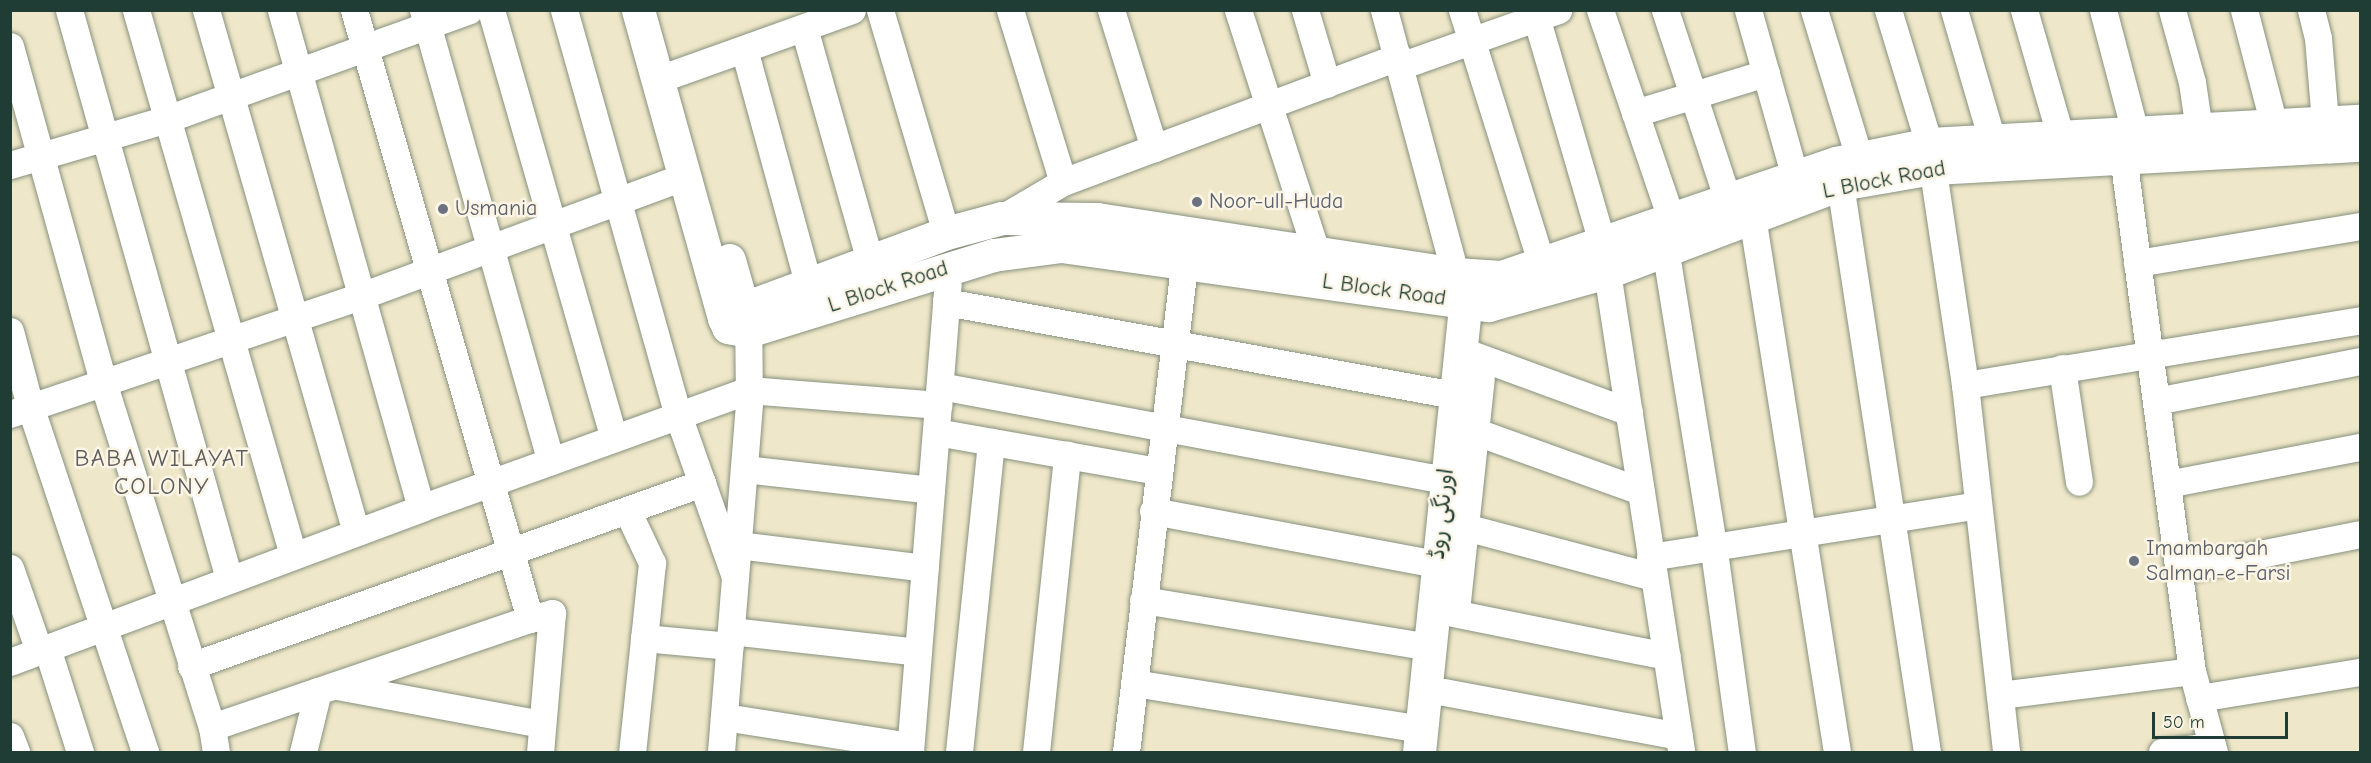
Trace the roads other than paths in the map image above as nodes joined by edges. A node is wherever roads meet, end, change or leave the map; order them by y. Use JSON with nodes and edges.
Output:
{"nodes":[{"id":1,"x":69,"y":10,"type":"edge"},
{"id":2,"x":136,"y":10,"type":"edge"},
{"id":3,"x":206,"y":10,"type":"edge"},
{"id":4,"x":281,"y":10,"type":"edge"},
{"id":5,"x":354,"y":10,"type":"edge"},
{"id":6,"x":469,"y":10,"type":"edge"},
{"id":7,"x":491,"y":10,"type":"edge"},
{"id":8,"x":564,"y":10,"type":"edge"},
{"id":9,"x":638,"y":10,"type":"edge"},
{"id":10,"x":656,"y":10,"type":"edge"},
{"id":11,"x":852,"y":10,"type":"edge"},
{"id":12,"x":880,"y":10,"type":"edge"},
{"id":13,"x":1010,"y":10,"type":"edge"},
{"id":14,"x":1111,"y":10,"type":"edge"},
{"id":15,"x":1238,"y":10,"type":"edge"},
{"id":16,"x":1305,"y":10,"type":"edge"},
{"id":17,"x":1384,"y":10,"type":"edge"},
{"id":18,"x":1462,"y":10,"type":"edge"},
{"id":19,"x":1600,"y":10,"type":"edge"},
{"id":20,"x":1665,"y":10,"type":"edge"},
{"id":21,"x":1748,"y":10,"type":"edge"},
{"id":22,"x":1814,"y":10,"type":"edge"},
{"id":23,"x":1888,"y":10,"type":"edge"},
{"id":24,"x":1954,"y":10,"type":"edge"},
{"id":25,"x":2024,"y":10,"type":"edge"},
{"id":26,"x":2103,"y":10,"type":"edge"},
{"id":27,"x":2172,"y":10,"type":"edge"},
{"id":28,"x":2244,"y":10,"type":"edge"},
{"id":29,"x":2311,"y":10,"type":"edge"},
{"id":30,"x":1543,"y":13,"type":"edge"},
{"id":31,"x":425,"y":18,"type":"edge"},
{"id":32,"x":804,"y":28,"type":"junction"},
{"id":33,"x":1472,"y":41,"type":"junction"},
{"id":34,"x":10,"y":46,"type":"edge"},
{"id":35,"x":365,"y":48,"type":"junction"},
{"id":36,"x":744,"y":49,"type":"junction"},
{"id":37,"x":1399,"y":62,"type":"junction"},
{"id":38,"x":298,"y":72,"type":"junction"},
{"id":39,"x":1766,"y":73,"type":"junction"},
{"id":40,"x":674,"y":74,"type":"junction"},
{"id":41,"x":1328,"y":84,"type":"junction"},
{"id":42,"x":1694,"y":95,"type":"junction"},
{"id":43,"x":231,"y":96,"type":"junction"},
{"id":44,"x":1267,"y":106,"type":"junction"},
{"id":45,"x":1635,"y":113,"type":"junction"},
{"id":46,"x":167,"y":119,"type":"junction"},
{"id":47,"x":2361,"y":121,"type":"edge"},
{"id":48,"x":2325,"y":122,"type":"junction"},
{"id":49,"x":2274,"y":125,"type":"junction"},
{"id":50,"x":2199,"y":130,"type":"junction"},
{"id":51,"x":2060,"y":135,"type":"junction"},
{"id":52,"x":103,"y":138,"type":"junction"},
{"id":53,"x":1992,"y":140,"type":"junction"},
{"id":54,"x":2129,"y":144,"type":"junction"},
{"id":55,"x":2361,"y":145,"type":"edge"},
{"id":56,"x":1154,"y":148,"type":"junction"},
{"id":57,"x":41,"y":156,"type":"junction"},
{"id":58,"x":1931,"y":156,"type":"junction"},
{"id":59,"x":1859,"y":157,"type":"junction"},
{"id":60,"x":10,"y":165,"type":"edge"},
{"id":61,"x":685,"y":176,"type":"junction"},
{"id":62,"x":1795,"y":177,"type":"junction"},
{"id":63,"x":1063,"y":182,"type":"junction"},
{"id":64,"x":1840,"y":184,"type":"junction"},
{"id":65,"x":616,"y":200,"type":"junction"},
{"id":66,"x":1740,"y":208,"type":"junction"},
{"id":67,"x":1002,"y":218,"type":"junction"},
{"id":68,"x":550,"y":225,"type":"junction"},
{"id":69,"x":2361,"y":226,"type":"edge"},
{"id":70,"x":946,"y":233,"type":"junction"},
{"id":71,"x":1668,"y":234,"type":"junction"},
{"id":72,"x":489,"y":248,"type":"junction"},
{"id":73,"x":1316,"y":252,"type":"junction"},
{"id":74,"x":1604,"y":257,"type":"junction"},
{"id":75,"x":870,"y":261,"type":"junction"},
{"id":76,"x":1184,"y":263,"type":"junction"},
{"id":77,"x":2137,"y":263,"type":"junction"},
{"id":78,"x":1542,"y":266,"type":"junction"},
{"id":79,"x":950,"y":267,"type":"junction"},
{"id":80,"x":427,"y":271,"type":"junction"},
{"id":81,"x":809,"y":286,"type":"junction"},
{"id":82,"x":1473,"y":286,"type":"junction"},
{"id":83,"x":361,"y":296,"type":"junction"},
{"id":84,"x":946,"y":302,"type":"junction"},
{"id":85,"x":295,"y":317,"type":"junction"},
{"id":86,"x":748,"y":317,"type":"junction"},
{"id":87,"x":2361,"y":320,"type":"edge"},
{"id":88,"x":10,"y":331,"type":"edge"},
{"id":89,"x":230,"y":339,"type":"junction"},
{"id":90,"x":1174,"y":343,"type":"junction"},
{"id":91,"x":2150,"y":353,"type":"junction"},
{"id":92,"x":1470,"y":354,"type":"junction"},
{"id":93,"x":166,"y":361,"type":"junction"},
{"id":94,"x":2361,"y":361,"type":"edge"},
{"id":95,"x":2062,"y":368,"type":"junction"},
{"id":96,"x":103,"y":382,"type":"junction"},
{"id":97,"x":1965,"y":385,"type":"junction"},
{"id":98,"x":749,"y":390,"type":"junction"},
{"id":99,"x":1454,"y":395,"type":"junction"},
{"id":100,"x":939,"y":396,"type":"junction"},
{"id":101,"x":2156,"y":401,"type":"junction"},
{"id":102,"x":20,"y":410,"type":"edge"},
{"id":103,"x":1629,"y":412,"type":"junction"},
{"id":104,"x":678,"y":415,"type":"junction"},
{"id":105,"x":1164,"y":428,"type":"junction"},
{"id":106,"x":1474,"y":431,"type":"junction"},
{"id":107,"x":936,"y":432,"type":"junction"},
{"id":108,"x":614,"y":438,"type":"junction"},
{"id":109,"x":991,"y":442,"type":"junction"},
{"id":110,"x":2361,"y":447,"type":"edge"},
{"id":111,"x":1067,"y":455,"type":"junction"},
{"id":112,"x":551,"y":461,"type":"junction"},
{"id":113,"x":744,"y":469,"type":"junction"},
{"id":114,"x":1158,"y":471,"type":"junction"},
{"id":115,"x":1445,"y":480,"type":"junction"},
{"id":116,"x":2079,"y":482,"type":"dead end"},
{"id":117,"x":490,"y":483,"type":"junction"},
{"id":118,"x":702,"y":483,"type":"junction"},
{"id":119,"x":2167,"y":484,"type":"junction"},
{"id":120,"x":931,"y":490,"type":"junction"},
{"id":121,"x":1641,"y":491,"type":"junction"},
{"id":122,"x":1978,"y":505,"type":"junction"},
{"id":123,"x":421,"y":507,"type":"junction"},
{"id":124,"x":627,"y":510,"type":"junction"},
{"id":125,"x":1153,"y":512,"type":"junction"},
{"id":126,"x":1892,"y":518,"type":"junction"},
{"id":127,"x":1465,"y":527,"type":"junction"},
{"id":128,"x":356,"y":531,"type":"junction"},
{"id":129,"x":1803,"y":531,"type":"junction"},
{"id":130,"x":2361,"y":534,"type":"edge"},
{"id":131,"x":1713,"y":544,"type":"junction"},
{"id":132,"x":738,"y":545,"type":"junction"},
{"id":133,"x":511,"y":552,"type":"junction"},
{"id":134,"x":293,"y":555,"type":"junction"},
{"id":135,"x":1448,"y":566,"type":"junction"},
{"id":136,"x":1652,"y":567,"type":"junction"},
{"id":137,"x":10,"y":568,"type":"edge"},
{"id":138,"x":925,"y":568,"type":"junction"},
{"id":139,"x":2179,"y":570,"type":"junction"},
{"id":140,"x":735,"y":577,"type":"junction"},
{"id":141,"x":229,"y":579,"type":"junction"},
{"id":142,"x":1143,"y":600,"type":"junction"},
{"id":143,"x":170,"y":601,"type":"junction"},
{"id":144,"x":1453,"y":613,"type":"junction"},
{"id":145,"x":530,"y":619,"type":"junction"},
{"id":146,"x":101,"y":626,"type":"junction"},
{"id":147,"x":644,"y":638,"type":"junction"},
{"id":148,"x":730,"y":638,"type":"junction"},
{"id":149,"x":1430,"y":647,"type":"junction"},
{"id":150,"x":43,"y":650,"type":"junction"},
{"id":151,"x":918,"y":652,"type":"junction"},
{"id":152,"x":1667,"y":656,"type":"junction"},
{"id":153,"x":10,"y":662,"type":"edge"},
{"id":154,"x":191,"y":666,"type":"junction"},
{"id":155,"x":2192,"y":671,"type":"junction"},
{"id":156,"x":2361,"y":672,"type":"edge"},
{"id":157,"x":1134,"y":683,"type":"junction"},
{"id":158,"x":326,"y":688,"type":"junction"},
{"id":159,"x":1444,"y":692,"type":"junction"},
{"id":160,"x":2000,"y":695,"type":"junction"},
{"id":161,"x":2199,"y":698,"type":"junction"},
{"id":162,"x":724,"y":717,"type":"junction"},
{"id":163,"x":543,"y":724,"type":"junction"},
{"id":164,"x":10,"y":736,"type":"edge"},
{"id":165,"x":214,"y":740,"type":"edge"},
{"id":166,"x":1680,"y":744,"type":"edge"},
{"id":167,"x":1426,"y":745,"type":"edge"},
{"id":168,"x":910,"y":749,"type":"edge"},
{"id":169,"x":2213,"y":749,"type":"edge"},
{"id":170,"x":16,"y":753,"type":"edge"},
{"id":171,"x":80,"y":753,"type":"edge"},
{"id":172,"x":145,"y":753,"type":"edge"},
{"id":173,"x":303,"y":753,"type":"edge"},
{"id":174,"x":540,"y":753,"type":"edge"},
{"id":175,"x":632,"y":753,"type":"edge"},
{"id":176,"x":721,"y":753,"type":"edge"},
{"id":177,"x":959,"y":753,"type":"edge"},
{"id":178,"x":1036,"y":753,"type":"edge"},
{"id":179,"x":1126,"y":753,"type":"edge"},
{"id":180,"x":1742,"y":753,"type":"edge"},
{"id":181,"x":1838,"y":753,"type":"edge"},
{"id":182,"x":1927,"y":753,"type":"edge"},
{"id":183,"x":2006,"y":753,"type":"edge"},
{"id":184,"x":2162,"y":753,"type":"edge"}],
"edges":[{"from":1,"to":52,"type":"street"},
{"from":2,"to":46,"type":"street"},
{"from":3,"to":43,"type":"street"},
{"from":4,"to":38,"type":"street"},
{"from":5,"to":35,"type":"street"},
{"from":6,"to":31,"type":"street"},
{"from":7,"to":68,"type":"street"},
{"from":8,"to":65,"type":"street"},
{"from":9,"to":61,"type":"main road"},
{"from":10,"to":40,"type":"main road"},
{"from":11,"to":32,"type":"street"},
{"from":12,"to":70,"type":"street"},
{"from":13,"to":63,"type":"street"},
{"from":14,"to":56,"type":"street"},
{"from":15,"to":44,"type":"street"},
{"from":16,"to":41,"type":"street"},
{"from":17,"to":37,"type":"street"},
{"from":18,"to":33,"type":"street"},
{"from":19,"to":45,"type":"street"},
{"from":20,"to":42,"type":"street"},
{"from":21,"to":39,"type":"street"},
{"from":22,"to":59,"type":"street"},
{"from":23,"to":58,"type":"street"},
{"from":24,"to":53,"type":"street"},
{"from":25,"to":51,"type":"street"},
{"from":26,"to":54,"type":"street"},
{"from":27,"to":50,"type":"street"},
{"from":28,"to":49,"type":"street"},
{"from":29,"to":48,"type":"street"},
{"from":30,"to":33,"type":"street"},
{"from":30,"to":74,"type":"street"},
{"from":31,"to":35,"type":"street"},
{"from":31,"to":72,"type":"street"},
{"from":32,"to":36,"type":"street"},
{"from":32,"to":75,"type":"street"},
{"from":33,"to":37,"type":"street"},
{"from":33,"to":78,"type":"street"},
{"from":34,"to":57,"type":"street"},
{"from":35,"to":38,"type":"street"},
{"from":35,"to":80,"type":"street"},
{"from":36,"to":40,"type":"street"},
{"from":36,"to":81,"type":"street"},
{"from":37,"to":41,"type":"street"},
{"from":37,"to":82,"type":"street"},
{"from":38,"to":43,"type":"street"},
{"from":38,"to":83,"type":"street"},
{"from":39,"to":42,"type":"street"},
{"from":39,"to":62,"type":"street"},
{"from":40,"to":86,"type":"main road"},
{"from":41,"to":44,"type":"street"},
{"from":42,"to":45,"type":"street"},
{"from":42,"to":66,"type":"street"},
{"from":43,"to":46,"type":"street"},
{"from":43,"to":85,"type":"street"},
{"from":44,"to":56,"type":"street"},
{"from":44,"to":73,"type":"street"},
{"from":45,"to":71,"type":"street"},
{"from":46,"to":52,"type":"street"},
{"from":46,"to":89,"type":"street"},
{"from":47,"to":48,"type":"main road","name":"L Block Road"},
{"from":48,"to":49,"type":"main road","name":"L Block Road"},
{"from":49,"to":50,"type":"main road","name":"L Block Road"},
{"from":50,"to":54,"type":"main road","name":"L Block Road"},
{"from":51,"to":53,"type":"main road","name":"L Block Road"},
{"from":51,"to":54,"type":"main road","name":"L Block Road"},
{"from":52,"to":57,"type":"street"},
{"from":52,"to":93,"type":"street"},
{"from":53,"to":58,"type":"main road","name":"L Block Road"},
{"from":54,"to":55,"type":"main road","name":"L Block Road"},
{"from":54,"to":58,"type":"main road","name":"L Block Road"},
{"from":54,"to":77,"type":"street"},
{"from":56,"to":63,"type":"street"},
{"from":57,"to":60,"type":"street"},
{"from":57,"to":96,"type":"street"},
{"from":58,"to":59,"type":"main road","name":"L Block Road"},
{"from":58,"to":64,"type":"main road","name":"L Block Road"},
{"from":58,"to":97,"type":"street"},
{"from":59,"to":62,"type":"main road","name":"L Block Road"},
{"from":61,"to":65,"type":"street"},
{"from":61,"to":86,"type":"main road"},
{"from":62,"to":66,"type":"main road","name":"L Block Road"},
{"from":63,"to":67,"type":"street"},
{"from":64,"to":66,"type":"main road","name":"L Block Road"},
{"from":64,"to":126,"type":"street"},
{"from":65,"to":68,"type":"street"},
{"from":65,"to":104,"type":"street"},
{"from":66,"to":71,"type":"main road","name":"L Block Road"},
{"from":66,"to":129,"type":"street"},
{"from":67,"to":70,"type":"main road","name":"L Block Road"},
{"from":67,"to":73,"type":"main road","name":"L Block Road"},
{"from":68,"to":72,"type":"street"},
{"from":68,"to":108,"type":"street"},
{"from":69,"to":77,"type":"street"},
{"from":70,"to":75,"type":"main road","name":"L Block Road"},
{"from":71,"to":74,"type":"main road","name":"L Block Road"},
{"from":71,"to":131,"type":"street"},
{"from":72,"to":80,"type":"street"},
{"from":72,"to":112,"type":"street"},
{"from":73,"to":82,"type":"main road","name":"L Block Road"},
{"from":74,"to":78,"type":"main road","name":"L Block Road"},
{"from":74,"to":82,"type":"main road","name":"L Block Road"},
{"from":74,"to":103,"type":"street"},
{"from":75,"to":81,"type":"main road","name":"L Block Road"},
{"from":76,"to":79,"type":"main road","name":"L Block Road"},
{"from":76,"to":82,"type":"main road","name":"L Block Road"},
{"from":76,"to":90,"type":"street"},
{"from":77,"to":91,"type":"street"},
{"from":78,"to":82,"type":"main road","name":"L Block Road"},
{"from":79,"to":84,"type":"street"},
{"from":79,"to":86,"type":"main road","name":"L Block Road"},
{"from":80,"to":83,"type":"street"},
{"from":80,"to":117,"type":"street"},
{"from":81,"to":86,"type":"main road","name":"L Block Road"},
{"from":82,"to":92,"type":"main road","name":"اورنگی روڈ"},
{"from":83,"to":85,"type":"street"},
{"from":83,"to":123,"type":"street"},
{"from":84,"to":90,"type":"street"},
{"from":84,"to":100,"type":"street"},
{"from":85,"to":89,"type":"street"},
{"from":85,"to":128,"type":"street"},
{"from":86,"to":98,"type":"street"},
{"from":87,"to":91,"type":"street"},
{"from":88,"to":102,"type":"street"},
{"from":89,"to":93,"type":"street"},
{"from":89,"to":134,"type":"street"},
{"from":90,"to":99,"type":"street"},
{"from":90,"to":105,"type":"street"},
{"from":91,"to":95,"type":"street"},
{"from":91,"to":101,"type":"street"},
{"from":92,"to":99,"type":"main road","name":"اورنگی روڈ"},
{"from":92,"to":103,"type":"street"},
{"from":92,"to":106,"type":"main road","name":"اورنگی روڈ"},
{"from":93,"to":96,"type":"street"},
{"from":93,"to":141,"type":"street"},
{"from":94,"to":101,"type":"street"},
{"from":95,"to":97,"type":"street"},
{"from":95,"to":116,"type":"street"},
{"from":96,"to":102,"type":"street"},
{"from":96,"to":143,"type":"street"},
{"from":97,"to":122,"type":"street"},
{"from":98,"to":100,"type":"street"},
{"from":98,"to":104,"type":"street"},
{"from":98,"to":113,"type":"street"},
{"from":99,"to":115,"type":"main road","name":"اورنگی روڈ"},
{"from":100,"to":105,"type":"street"},
{"from":100,"to":107,"type":"street"},
{"from":101,"to":119,"type":"street"},
{"from":102,"to":146,"type":"street"},
{"from":103,"to":121,"type":"street"},
{"from":104,"to":108,"type":"street"},
{"from":104,"to":118,"type":"street"},
{"from":105,"to":114,"type":"street"},
{"from":105,"to":115,"type":"street"},
{"from":106,"to":121,"type":"street"},
{"from":106,"to":127,"type":"main road","name":"اورنگی روڈ"},
{"from":107,"to":109,"type":"street"},
{"from":107,"to":120,"type":"street"},
{"from":108,"to":112,"type":"street"},
{"from":109,"to":111,"type":"street"},
{"from":109,"to":177,"type":"street"},
{"from":110,"to":119,"type":"street"},
{"from":111,"to":114,"type":"street"},
{"from":111,"to":178,"type":"street"},
{"from":112,"to":117,"type":"street"},
{"from":113,"to":120,"type":"street"},
{"from":113,"to":132,"type":"street"},
{"from":114,"to":125,"type":"street"},
{"from":115,"to":135,"type":"main road","name":"اورنگی روڈ"},
{"from":117,"to":123,"type":"street"},
{"from":117,"to":133,"type":"street"},
{"from":118,"to":124,"type":"street"},
{"from":118,"to":140,"type":"street"},
{"from":119,"to":139,"type":"street"},
{"from":120,"to":138,"type":"street"},
{"from":121,"to":136,"type":"street"},
{"from":122,"to":126,"type":"street"},
{"from":122,"to":160,"type":"street"},
{"from":123,"to":128,"type":"street"},
{"from":124,"to":133,"type":"street"},
{"from":124,"to":147,"type":"street"},
{"from":125,"to":135,"type":"street"},
{"from":125,"to":142,"type":"street"},
{"from":126,"to":129,"type":"street"},
{"from":126,"to":182,"type":"street"},
{"from":127,"to":135,"type":"main road","name":"اورنگی روڈ"},
{"from":127,"to":136,"type":"street"},
{"from":128,"to":134,"type":"street"},
{"from":129,"to":131,"type":"street"},
{"from":129,"to":181,"type":"street"},
{"from":130,"to":139,"type":"street"},
{"from":131,"to":136,"type":"street"},
{"from":131,"to":180,"type":"street"},
{"from":132,"to":138,"type":"street"},
{"from":132,"to":140,"type":"street"},
{"from":133,"to":145,"type":"street"},
{"from":133,"to":154,"type":"street"},
{"from":134,"to":141,"type":"street"},
{"from":135,"to":144,"type":"main road","name":"اورنگی روڈ"},
{"from":135,"to":149,"type":"main road","name":"اورنگی روڈ"},
{"from":136,"to":152,"type":"street"},
{"from":137,"to":150,"type":"street"},
{"from":138,"to":151,"type":"street"},
{"from":139,"to":155,"type":"street"},
{"from":140,"to":148,"type":"street"},
{"from":141,"to":143,"type":"street"},
{"from":142,"to":149,"type":"street"},
{"from":142,"to":157,"type":"street"},
{"from":143,"to":146,"type":"street"},
{"from":143,"to":154,"type":"street"},
{"from":144,"to":152,"type":"street"},
{"from":144,"to":159,"type":"main road","name":"اورنگی روڈ"},
{"from":145,"to":158,"type":"street"},
{"from":145,"to":163,"type":"street"},
{"from":146,"to":150,"type":"street"},
{"from":146,"to":172,"type":"street"},
{"from":147,"to":148,"type":"street"},
{"from":147,"to":175,"type":"street"},
{"from":148,"to":151,"type":"street"},
{"from":148,"to":162,"type":"street"},
{"from":149,"to":167,"type":"main road","name":"اورنگی روڈ"},
{"from":150,"to":153,"type":"street"},
{"from":150,"to":171,"type":"street"},
{"from":151,"to":168,"type":"street"},
{"from":152,"to":166,"type":"street"},
{"from":154,"to":165,"type":"street"},
{"from":155,"to":160,"type":"street"},
{"from":155,"to":161,"type":"street"},
{"from":156,"to":161,"type":"street"},
{"from":157,"to":167,"type":"street"},
{"from":157,"to":179,"type":"street"},
{"from":158,"to":163,"type":"street"},
{"from":158,"to":165,"type":"street"},
{"from":158,"to":173,"type":"street"},
{"from":159,"to":166,"type":"street"},
{"from":159,"to":167,"type":"main road","name":"اورنگی روڈ"},
{"from":160,"to":183,"type":"street"},
{"from":161,"to":169,"type":"street"},
{"from":162,"to":168,"type":"street"},
{"from":162,"to":176,"type":"street"},
{"from":163,"to":174,"type":"street"},
{"from":164,"to":170,"type":"street"},
{"from":169,"to":184,"type":"street"}]}
